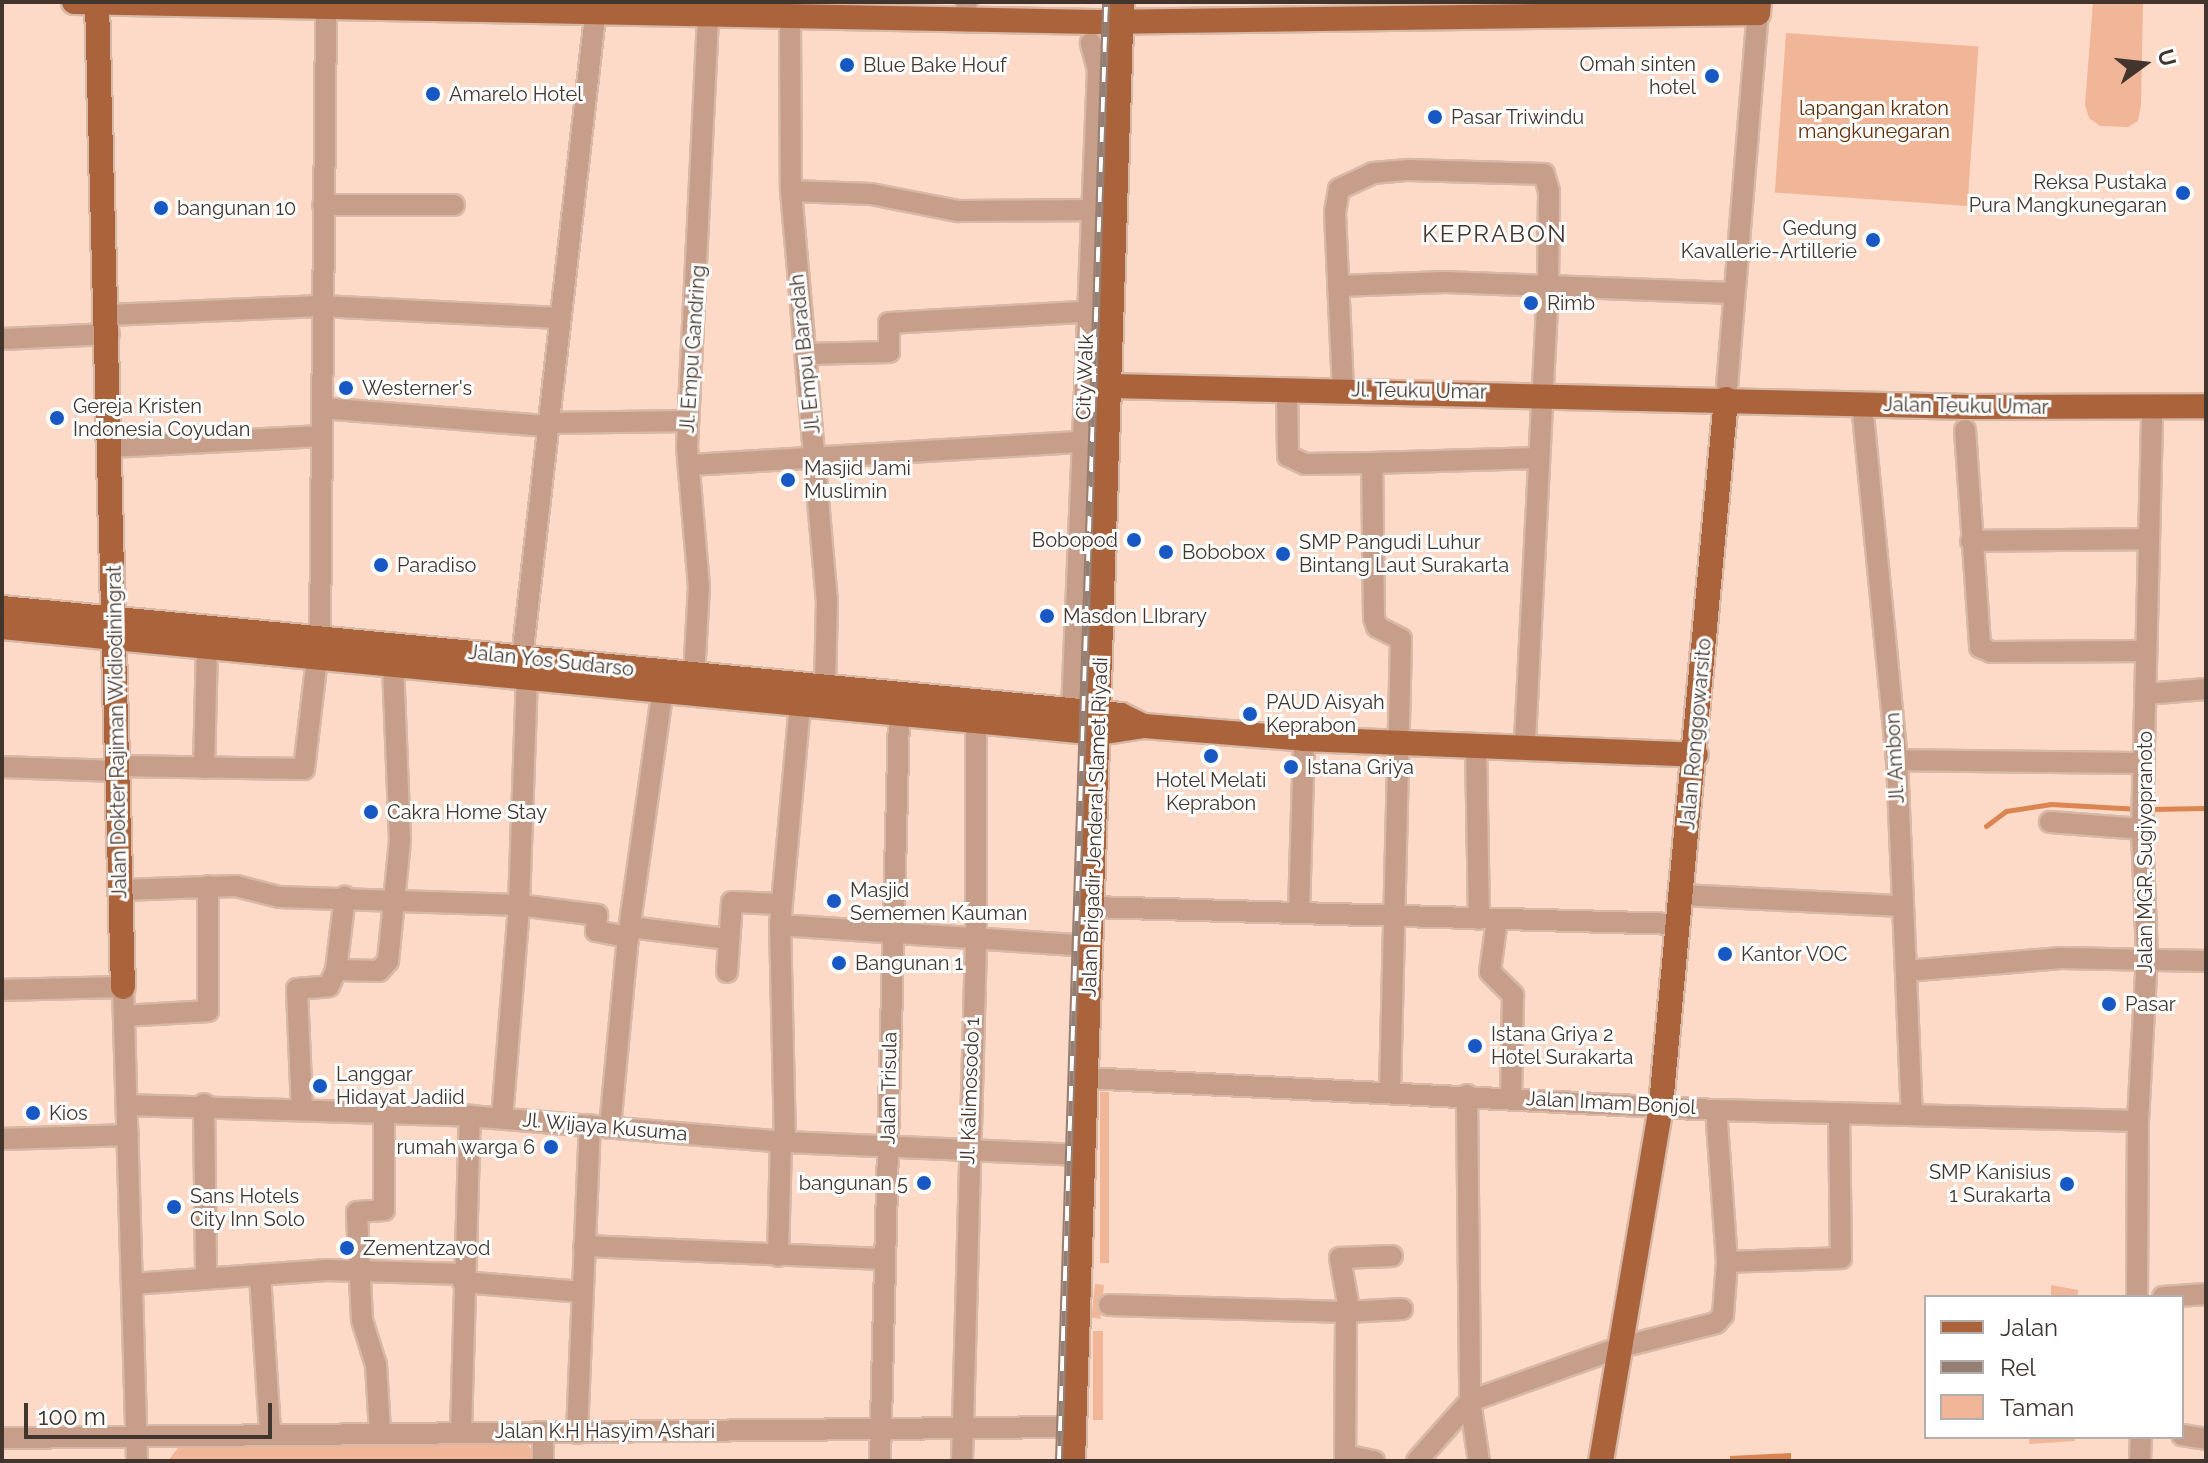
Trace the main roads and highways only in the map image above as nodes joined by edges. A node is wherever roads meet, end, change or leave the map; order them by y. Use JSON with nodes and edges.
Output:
{"nodes":[{"id":1,"x":90,"y":3,"type":"edge"},
{"id":2,"x":378,"y":7,"type":"edge"},
{"id":3,"x":1758,"y":8,"type":"edge"},
{"id":4,"x":1488,"y":10,"type":"edge"},
{"id":5,"x":967,"y":12,"type":"edge"},
{"id":6,"x":1122,"y":12,"type":"edge"},
{"id":7,"x":796,"y":13,"type":"edge"},
{"id":8,"x":1112,"y":386,"type":"junction"},
{"id":9,"x":1726,"y":399,"type":"junction"},
{"id":10,"x":2206,"y":406,"type":"edge"},
{"id":11,"x":2,"y":608,"type":"edge"},
{"id":12,"x":114,"y":626,"type":"junction"},
{"id":13,"x":2,"y":627,"type":"edge"},
{"id":14,"x":318,"y":648,"type":"junction"},
{"id":15,"x":526,"y":666,"type":"junction"},
{"id":16,"x":1072,"y":720,"type":"junction"},
{"id":17,"x":1100,"y":723,"type":"junction"},
{"id":18,"x":1696,"y":755,"type":"junction"},
{"id":19,"x":123,"y":987,"type":"road end"},
{"id":20,"x":1073,"y":1461,"type":"edge"},
{"id":21,"x":1601,"y":1461,"type":"edge"}],
"edges":[{"from":1,"to":2,"type":"main road"},
{"from":1,"to":12,"type":"main road","name":"Jalan Dokter Rajiman Widiodiningrat"},
{"from":2,"to":7,"type":"main road"},
{"from":3,"to":4,"type":"main road"},
{"from":4,"to":6,"type":"main road"},
{"from":5,"to":6,"type":"main road"},
{"from":5,"to":7,"type":"main road"},
{"from":6,"to":8,"type":"main road","name":"Jalan Brigadir Jenderal Slamet Riyadi"},
{"from":8,"to":9,"type":"main road","name":"Jl. Teuku Umar"},
{"from":8,"to":17,"type":"main road","name":"Jalan Brigadir Jenderal Slamet Riyadi"},
{"from":9,"to":10,"type":"main road","name":"Jalan Teuku Umar"},
{"from":9,"to":18,"type":"main road","name":"Jalan Ronggowarsito"},
{"from":11,"to":12,"type":"main road","name":"Jalan Yos Sudarso"},
{"from":12,"to":13,"type":"main road","name":"Jalan Yos Sudarso"},
{"from":12,"to":14,"type":"main road","name":"Jalan Yos Sudarso"},
{"from":12,"to":14,"type":"main road","name":"Jalan Yos Sudarso"},
{"from":12,"to":19,"type":"main road","name":"Jalan Dokter Rajiman Widiodiningrat"},
{"from":14,"to":15,"type":"main road","name":"Jalan Yos Sudarso"},
{"from":14,"to":15,"type":"main road","name":"Jalan Yos Sudarso"},
{"from":15,"to":16,"type":"main road","name":"Jalan Yos Sudarso"},
{"from":15,"to":16,"type":"main road","name":"Jalan Yos Sudarso"},
{"from":16,"to":17,"type":"main road","name":"Jalan Yos Sudarso"},
{"from":17,"to":18,"type":"main road","name":"Jalan Yos Sudarso"},
{"from":17,"to":20,"type":"main road","name":"Jalan Brigadir Jenderal Slamet Riyadi"},
{"from":18,"to":21,"type":"main road","name":"Jalan Ronggowarsito"}]}
